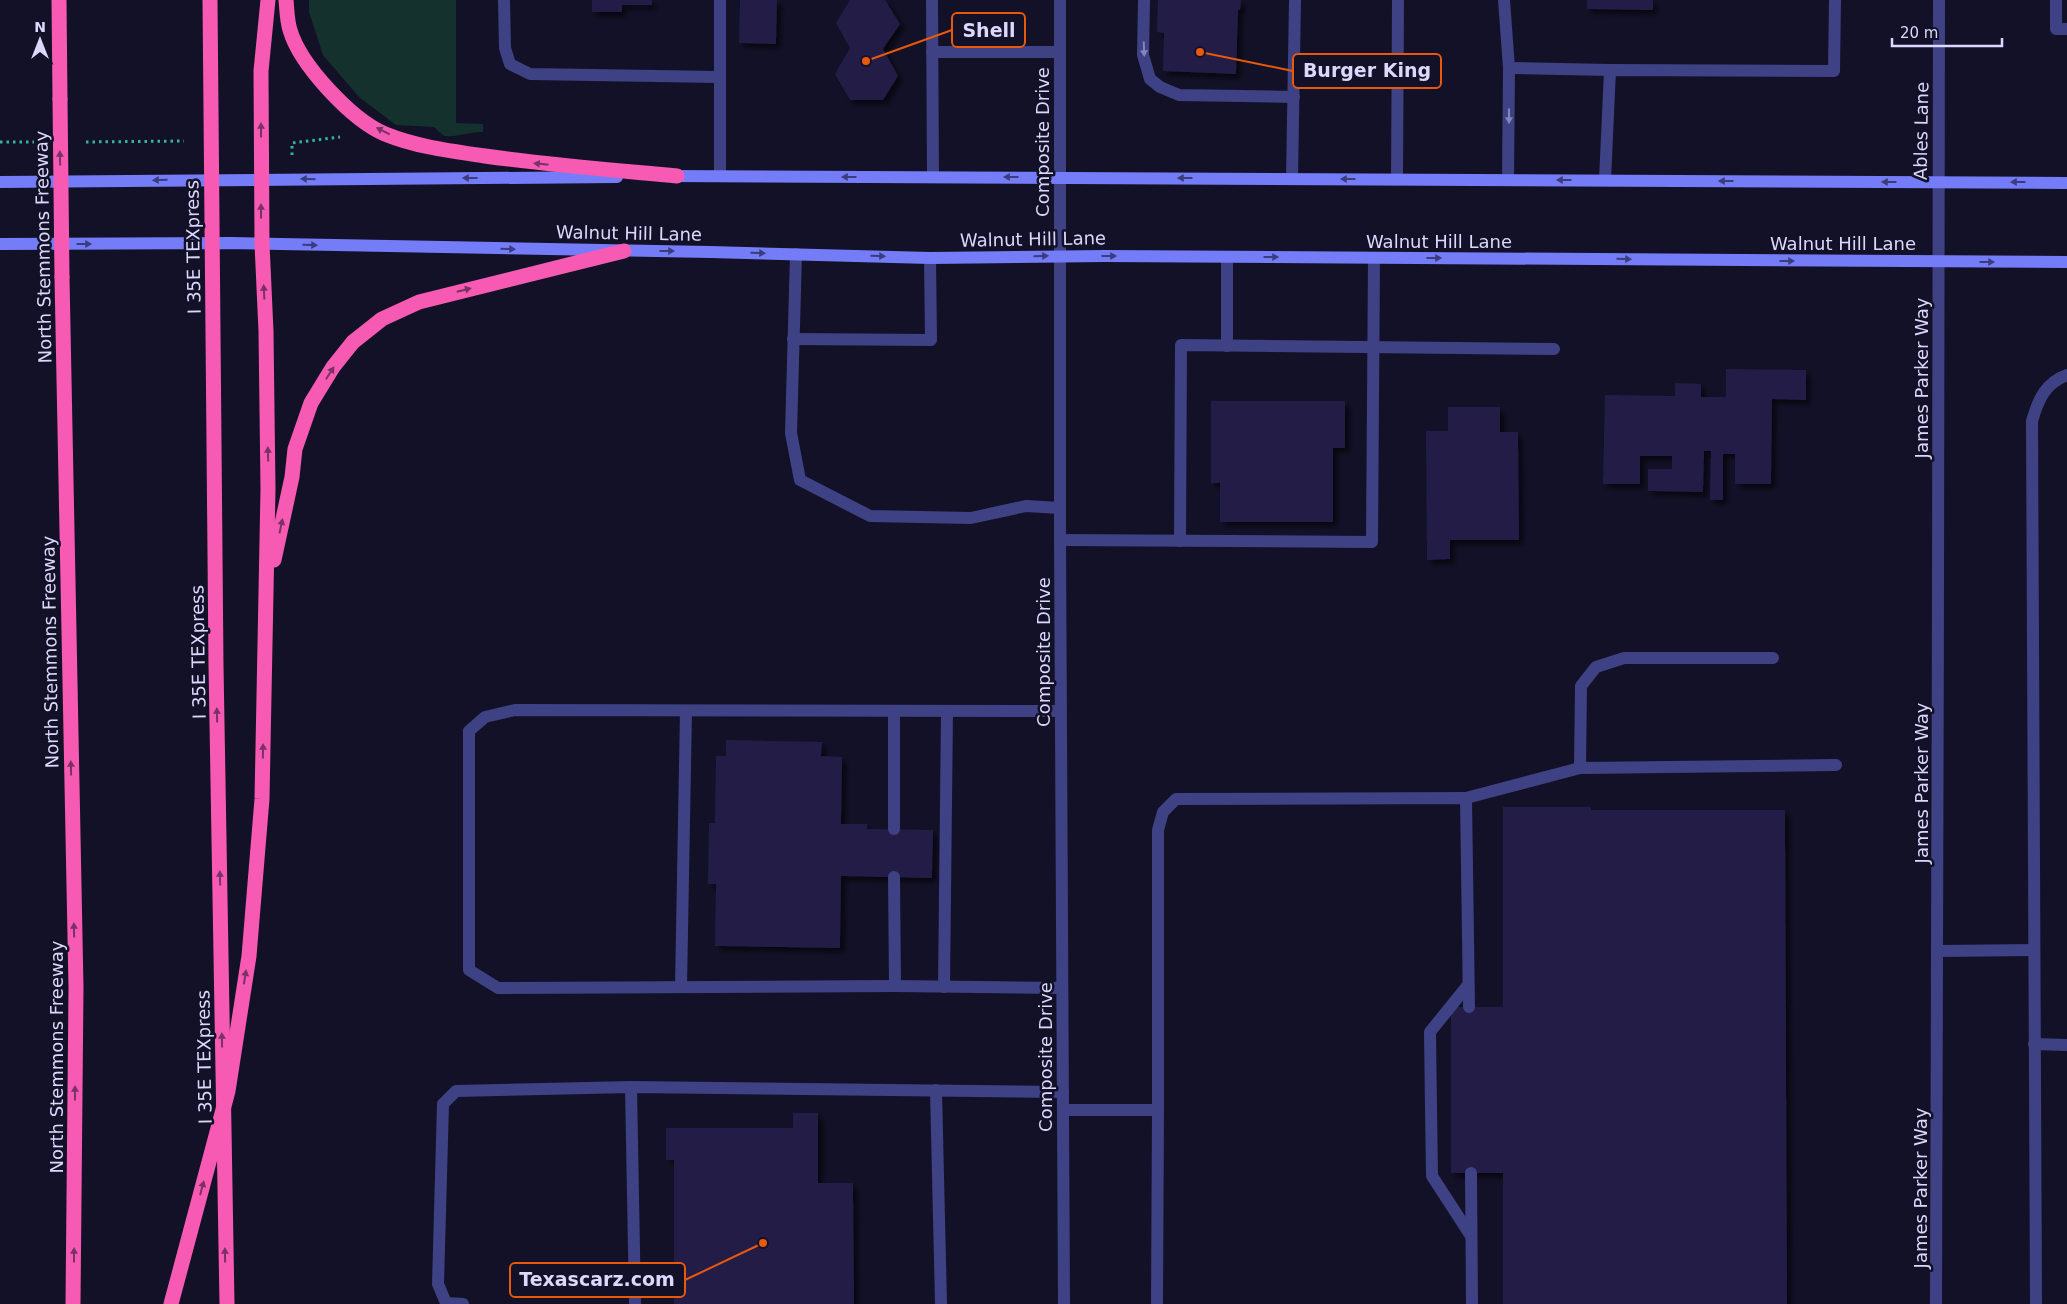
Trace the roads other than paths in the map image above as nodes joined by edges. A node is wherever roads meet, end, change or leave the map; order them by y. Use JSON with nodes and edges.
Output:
{"nodes":[{"id":1,"x":59,"y":0,"type":"edge"},
{"id":2,"x":210,"y":0,"type":"edge"},
{"id":3,"x":268,"y":0,"type":"edge"},
{"id":4,"x":286,"y":0,"type":"edge"},
{"id":5,"x":504,"y":0,"type":"edge"},
{"id":6,"x":720,"y":0,"type":"edge"},
{"id":7,"x":932,"y":0,"type":"edge"},
{"id":8,"x":1060,"y":0,"type":"edge"},
{"id":9,"x":1144,"y":0,"type":"edge"},
{"id":10,"x":1295,"y":0,"type":"edge"},
{"id":11,"x":1398,"y":0,"type":"edge"},
{"id":12,"x":1504,"y":0,"type":"edge"},
{"id":13,"x":1835,"y":0,"type":"edge"},
{"id":14,"x":1939,"y":0,"type":"edge"},
{"id":15,"x":2056,"y":0,"type":"edge"},
{"id":16,"x":2067,"y":29,"type":"edge"},
{"id":17,"x":932,"y":52,"type":"junction"},
{"id":18,"x":1060,"y":52,"type":"junction"},
{"id":19,"x":1509,"y":68,"type":"junction"},
{"id":20,"x":1610,"y":70,"type":"junction"},
{"id":21,"x":718,"y":77,"type":"junction"},
{"id":22,"x":1294,"y":97,"type":"junction"},
{"id":23,"x":677,"y":176,"type":"junction"},
{"id":24,"x":720,"y":176,"type":"junction"},
{"id":25,"x":933,"y":177,"type":"junction"},
{"id":26,"x":261,"y":178,"type":"junction"},
{"id":27,"x":1060,"y":178,"type":"junction"},
{"id":28,"x":1292,"y":179,"type":"junction"},
{"id":29,"x":1397,"y":179,"type":"junction"},
{"id":30,"x":1508,"y":180,"type":"junction"},
{"id":31,"x":1605,"y":180,"type":"junction"},
{"id":32,"x":0,"y":182,"type":"edge"},
{"id":33,"x":1938,"y":182,"type":"junction"},
{"id":34,"x":2067,"y":183,"type":"edge"},
{"id":35,"x":0,"y":244,"type":"edge"},
{"id":36,"x":262,"y":244,"type":"junction"},
{"id":37,"x":624,"y":251,"type":"junction"},
{"id":38,"x":796,"y":254,"type":"junction"},
{"id":39,"x":1060,"y":256,"type":"junction"},
{"id":40,"x":1228,"y":256,"type":"junction"},
{"id":41,"x":930,"y":258,"type":"junction"},
{"id":42,"x":1374,"y":258,"type":"junction"},
{"id":43,"x":1938,"y":261,"type":"junction"},
{"id":44,"x":2067,"y":262,"type":"edge"},
{"id":45,"x":794,"y":339,"type":"junction"},
{"id":46,"x":1227,"y":346,"type":"junction"},
{"id":47,"x":1373,"y":347,"type":"junction"},
{"id":48,"x":1554,"y":348,"type":"dead end"},
{"id":49,"x":2067,"y":375,"type":"edge"},
{"id":50,"x":1060,"y":508,"type":"junction"},
{"id":51,"x":1060,"y":540,"type":"junction"},
{"id":52,"x":1180,"y":541,"type":"junction"},
{"id":53,"x":267,"y":590,"type":"junction"},
{"id":54,"x":1773,"y":658,"type":"dead end"},
{"id":55,"x":686,"y":710,"type":"junction"},
{"id":56,"x":894,"y":710,"type":"junction"},
{"id":57,"x":947,"y":710,"type":"junction"},
{"id":58,"x":1060,"y":711,"type":"junction"},
{"id":59,"x":1836,"y":765,"type":"dead end"},
{"id":60,"x":1580,"y":768,"type":"junction"},
{"id":61,"x":1466,"y":798,"type":"junction"},
{"id":62,"x":894,"y":829,"type":"dead end"},
{"id":63,"x":894,"y":877,"type":"dead end"},
{"id":64,"x":2034,"y":950,"type":"junction"},
{"id":65,"x":1939,"y":951,"type":"junction"},
{"id":66,"x":1468,"y":985,"type":"junction"},
{"id":67,"x":895,"y":986,"type":"junction"},
{"id":68,"x":681,"y":987,"type":"junction"},
{"id":69,"x":944,"y":987,"type":"junction"},
{"id":70,"x":1062,"y":988,"type":"junction"},
{"id":71,"x":1469,"y":1007,"type":"dead end"},
{"id":72,"x":2034,"y":1044,"type":"junction"},
{"id":73,"x":2067,"y":1045,"type":"edge"},
{"id":74,"x":632,"y":1087,"type":"junction"},
{"id":75,"x":936,"y":1090,"type":"junction"},
{"id":76,"x":1063,"y":1092,"type":"junction"},
{"id":77,"x":1063,"y":1110,"type":"junction"},
{"id":78,"x":1158,"y":1110,"type":"junction"},
{"id":79,"x":1471,"y":1173,"type":"dead end"},
{"id":80,"x":1471,"y":1236,"type":"junction"},
{"id":81,"x":73,"y":1304,"type":"edge"},
{"id":82,"x":170,"y":1304,"type":"edge"},
{"id":83,"x":227,"y":1304,"type":"edge"},
{"id":84,"x":463,"y":1304,"type":"edge"},
{"id":85,"x":635,"y":1304,"type":"edge"},
{"id":86,"x":942,"y":1304,"type":"edge"},
{"id":87,"x":1064,"y":1304,"type":"edge"},
{"id":88,"x":1157,"y":1304,"type":"edge"},
{"id":89,"x":1472,"y":1304,"type":"edge"},
{"id":90,"x":1936,"y":1304,"type":"edge"},
{"id":91,"x":2036,"y":1304,"type":"edge"}],
"edges":[{"from":81,"to":1,"type":"highway","name":"North Stemmons Freeway","one_way":true,"bridge":true},
{"from":83,"to":2,"type":"highway","name":"I 35E TEXpress","one_way":true,"bridge":true},
{"from":26,"to":3,"type":"highway","one_way":true},
{"from":23,"to":4,"type":"highway","one_way":true},
{"from":5,"to":21,"type":"street"},
{"from":6,"to":21,"type":"street"},
{"from":7,"to":17,"type":"street"},
{"from":8,"to":18,"type":"street","name":"Composite Drive"},
{"from":9,"to":22,"type":"street","one_way":true},
{"from":10,"to":22,"type":"street"},
{"from":11,"to":29,"type":"street"},
{"from":12,"to":19,"type":"street"},
{"from":13,"to":20,"type":"street"},
{"from":14,"to":33,"type":"street","name":"Ables Lane"},
{"from":15,"to":16,"type":"street"},
{"from":17,"to":18,"type":"street"},
{"from":17,"to":25,"type":"street"},
{"from":18,"to":27,"type":"street","name":"Composite Drive"},
{"from":19,"to":20,"type":"street"},
{"from":19,"to":30,"type":"street","one_way":true},
{"from":20,"to":31,"type":"street"},
{"from":21,"to":24,"type":"street"},
{"from":22,"to":28,"type":"street"},
{"from":23,"to":24,"type":"main road"},
{"from":23,"to":26,"type":"main road","one_way":true},
{"from":25,"to":24,"type":"main road","one_way":true},
{"from":27,"to":25,"type":"main road","one_way":true},
{"from":26,"to":32,"type":"main road","one_way":true},
{"from":36,"to":26,"type":"highway","one_way":true},
{"from":28,"to":27,"type":"main road","one_way":true},
{"from":27,"to":39,"type":"street","name":"Composite Drive"},
{"from":29,"to":28,"type":"main road","one_way":true},
{"from":29,"to":30,"type":"main road"},
{"from":31,"to":30,"type":"main road","one_way":true},
{"from":33,"to":31,"type":"main road","one_way":true},
{"from":34,"to":33,"type":"main road","one_way":true},
{"from":33,"to":43,"type":"street","name":"Ables Lane"},
{"from":35,"to":36,"type":"main road","name":"Walnut Hill Lane","one_way":true},
{"from":36,"to":37,"type":"main road","name":"Walnut Hill Lane","one_way":true},
{"from":53,"to":36,"type":"highway","one_way":true},
{"from":37,"to":38,"type":"main road","name":"Walnut Hill Lane","one_way":true},
{"from":53,"to":37,"type":"highway","one_way":true},
{"from":38,"to":41,"type":"main road","name":"Walnut Hill Lane","one_way":true},
{"from":38,"to":45,"type":"street"},
{"from":39,"to":40,"type":"main road","name":"Walnut Hill Lane","one_way":true},
{"from":41,"to":39,"type":"main road","name":"Walnut Hill Lane","one_way":true},
{"from":39,"to":50,"type":"street","name":"Composite Drive"},
{"from":40,"to":42,"type":"main road","name":"Walnut Hill Lane","one_way":true},
{"from":40,"to":46,"type":"street"},
{"from":41,"to":45,"type":"street"},
{"from":42,"to":43,"type":"main road","name":"Walnut Hill Lane","one_way":true},
{"from":42,"to":47,"type":"street"},
{"from":43,"to":44,"type":"main road","name":"Walnut Hill Lane","one_way":true},
{"from":43,"to":65,"type":"street","name":"James Parker Way"},
{"from":45,"to":50,"type":"street"},
{"from":46,"to":47,"type":"street"},
{"from":46,"to":52,"type":"street"},
{"from":47,"to":48,"type":"street"},
{"from":47,"to":52,"type":"street"},
{"from":49,"to":64,"type":"street"},
{"from":50,"to":51,"type":"street","name":"Composite Drive"},
{"from":51,"to":52,"type":"street"},
{"from":51,"to":58,"type":"street","name":"Composite Drive"},
{"from":82,"to":53,"type":"highway","one_way":true},
{"from":54,"to":60,"type":"street"},
{"from":55,"to":56,"type":"street"},
{"from":55,"to":68,"type":"street"},
{"from":55,"to":68,"type":"street"},
{"from":56,"to":57,"type":"street"},
{"from":56,"to":62,"type":"street"},
{"from":57,"to":58,"type":"street"},
{"from":57,"to":69,"type":"street"},
{"from":58,"to":70,"type":"street","name":"Composite Drive"},
{"from":59,"to":60,"type":"street"},
{"from":60,"to":61,"type":"street"},
{"from":61,"to":66,"type":"street"},
{"from":61,"to":78,"type":"street"},
{"from":63,"to":67,"type":"street"},
{"from":64,"to":65,"type":"street"},
{"from":64,"to":72,"type":"street"},
{"from":65,"to":90,"type":"street","name":"James Parker Way"},
{"from":66,"to":71,"type":"street"},
{"from":66,"to":80,"type":"street"},
{"from":67,"to":68,"type":"street"},
{"from":67,"to":69,"type":"street"},
{"from":69,"to":70,"type":"street"},
{"from":70,"to":76,"type":"street","name":"Composite Drive"},
{"from":72,"to":73,"type":"street"},
{"from":72,"to":91,"type":"street"},
{"from":74,"to":75,"type":"street"},
{"from":74,"to":84,"type":"street"},
{"from":74,"to":85,"type":"street"},
{"from":75,"to":76,"type":"street"},
{"from":75,"to":86,"type":"street"},
{"from":76,"to":77,"type":"street","name":"Composite Drive"},
{"from":77,"to":78,"type":"street"},
{"from":77,"to":87,"type":"street","name":"Composite Drive"},
{"from":78,"to":88,"type":"street"},
{"from":79,"to":80,"type":"street"},
{"from":80,"to":89,"type":"street"}]}
